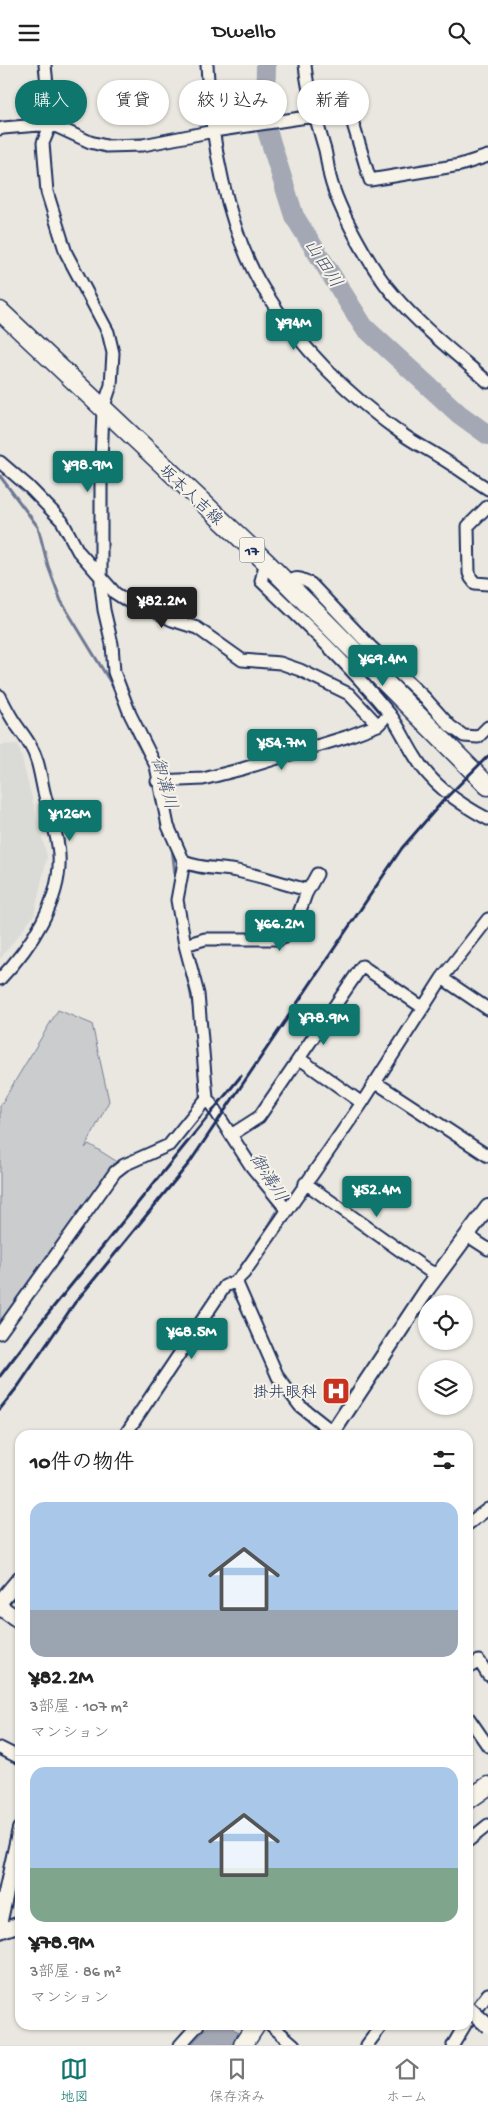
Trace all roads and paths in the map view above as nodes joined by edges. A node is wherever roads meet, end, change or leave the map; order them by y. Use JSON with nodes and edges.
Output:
{"nodes":[{"id":1,"x":45,"y":65,"type":"edge"},
{"id":2,"x":207,"y":65,"type":"edge"},
{"id":3,"x":305,"y":65,"type":"edge"},
{"id":4,"x":46,"y":80,"type":"edge"},
{"id":5,"x":308,"y":80,"type":"edge"},
{"id":6,"x":297,"y":119,"type":"edge"},
{"id":7,"x":34,"y":125,"type":"edge"},
{"id":8,"x":50,"y":125,"type":"edge"},
{"id":9,"x":52,"y":125,"type":"edge"},
{"id":10,"x":317,"y":125,"type":"edge"},
{"id":11,"x":353,"y":125,"type":"edge"},
{"id":12,"x":0,"y":129,"type":"edge"},
{"id":13,"x":214,"y":131,"type":"junction"},
{"id":14,"x":488,"y":157,"type":"edge"},
{"id":15,"x":3,"y":320,"type":"edge"},
{"id":16,"x":488,"y":382,"type":"edge"},
{"id":17,"x":104,"y":409,"type":"junction"},
{"id":18,"x":0,"y":462,"type":"edge"},
{"id":19,"x":488,"y":489,"type":"edge"},
{"id":20,"x":488,"y":506,"type":"edge"},
{"id":21,"x":266,"y":562,"type":"junction"},
{"id":22,"x":102,"y":577,"type":"junction"},
{"id":23,"x":287,"y":583,"type":"junction"},
{"id":24,"x":488,"y":584,"type":"edge"},
{"id":25,"x":0,"y":696,"type":"edge"},
{"id":26,"x":390,"y":714,"type":"junction"},
{"id":27,"x":378,"y":725,"type":"junction"},
{"id":28,"x":488,"y":727,"type":"edge"},
{"id":29,"x":157,"y":781,"type":"junction"},
{"id":30,"x":488,"y":786,"type":"edge"},
{"id":31,"x":488,"y":819,"type":"edge"},
{"id":32,"x":184,"y":862,"type":"junction"},
{"id":33,"x":317,"y":874,"type":"dead end"},
{"id":34,"x":308,"y":891,"type":"junction"},
{"id":35,"x":488,"y":919,"type":"edge"},
{"id":36,"x":185,"y":945,"type":"junction"},
{"id":37,"x":442,"y":978,"type":"junction"},
{"id":38,"x":0,"y":979,"type":"edge"},
{"id":39,"x":422,"y":1007,"type":"junction"},
{"id":40,"x":488,"y":1009,"type":"edge"},
{"id":41,"x":300,"y":1059,"type":"junction"},
{"id":42,"x":375,"y":1082,"type":"junction"},
{"id":43,"x":207,"y":1098,"type":"junction"},
{"id":44,"x":362,"y":1103,"type":"junction"},
{"id":45,"x":231,"y":1135,"type":"junction"},
{"id":46,"x":488,"y":1156,"type":"edge"},
{"id":47,"x":306,"y":1183,"type":"junction"},
{"id":48,"x":488,"y":1207,"type":"edge"},
{"id":49,"x":286,"y":1210,"type":"junction"},
{"id":50,"x":468,"y":1236,"type":"junction"},
{"id":51,"x":488,"y":1249,"type":"edge"},
{"id":52,"x":437,"y":1274,"type":"junction"},
{"id":53,"x":236,"y":1281,"type":"junction"},
{"id":54,"x":0,"y":1333,"type":"edge"},
{"id":55,"x":128,"y":1430,"type":"edge"},
{"id":56,"x":328,"y":1430,"type":"edge"},
{"id":57,"x":334,"y":1430,"type":"edge"},
{"id":58,"x":488,"y":1509,"type":"edge"},
{"id":59,"x":473,"y":1520,"type":"edge"},
{"id":60,"x":15,"y":1584,"type":"edge"},
{"id":61,"x":0,"y":1602,"type":"edge"},
{"id":62,"x":0,"y":1607,"type":"edge"},
{"id":63,"x":15,"y":1618,"type":"edge"},
{"id":64,"x":473,"y":1664,"type":"edge"},
{"id":65,"x":488,"y":1675,"type":"edge"},
{"id":66,"x":473,"y":1724,"type":"edge"},
{"id":67,"x":488,"y":1746,"type":"edge"},
{"id":68,"x":0,"y":1748,"type":"edge"},
{"id":69,"x":15,"y":1755,"type":"edge"},
{"id":70,"x":488,"y":1786,"type":"edge"},
{"id":71,"x":473,"y":1796,"type":"edge"},
{"id":72,"x":488,"y":1825,"type":"edge"},
{"id":73,"x":473,"y":1837,"type":"edge"},
{"id":74,"x":15,"y":1852,"type":"edge"},
{"id":75,"x":0,"y":1920,"type":"edge"},
{"id":76,"x":15,"y":1926,"type":"edge"},
{"id":77,"x":0,"y":1931,"type":"edge"},
{"id":78,"x":488,"y":1994,"type":"edge"},
{"id":79,"x":473,"y":2012,"type":"edge"},
{"id":80,"x":473,"y":2014,"type":"edge"},
{"id":81,"x":488,"y":2026,"type":"edge"},
{"id":82,"x":194,"y":2030,"type":"edge"},
{"id":83,"x":253,"y":2030,"type":"edge"},
{"id":84,"x":277,"y":2030,"type":"edge"},
{"id":85,"x":378,"y":2030,"type":"edge"},
{"id":86,"x":462,"y":2030,"type":"edge"},
{"id":87,"x":180,"y":2045,"type":"edge"},
{"id":88,"x":243,"y":2045,"type":"edge"},
{"id":89,"x":294,"y":2045,"type":"edge"},
{"id":90,"x":367,"y":2045,"type":"edge"},
{"id":91,"x":453,"y":2045,"type":"edge"}],
"edges":[{"from":1,"to":4,"type":"street"},
{"from":2,"to":13,"type":"street"},
{"from":3,"to":5,"type":"street"},
{"from":6,"to":13,"type":"street"},
{"from":7,"to":12,"type":"street"},
{"from":8,"to":17,"type":"street"},
{"from":9,"to":13,"type":"street"},
{"from":10,"to":16,"type":"street"},
{"from":11,"to":14,"type":"street"},
{"from":13,"to":19,"type":"street"},
{"from":15,"to":17,"type":"main road","name":"坂本人吉線","number":"17"},
{"from":17,"to":21,"type":"main road","name":"坂本人吉線","number":"17"},
{"from":17,"to":22,"type":"street"},
{"from":18,"to":22,"type":"street"},
{"from":20,"to":24,"type":"street"},
{"from":21,"to":23,"type":"main road","name":"坂本人吉線","number":"17"},
{"from":21,"to":26,"type":"street"},
{"from":22,"to":27,"type":"street"},
{"from":22,"to":29,"type":"street"},
{"from":23,"to":28,"type":"street"},
{"from":23,"to":30,"type":"main road","name":"坂本人吉線","number":"17"},
{"from":25,"to":38,"type":"street"},
{"from":26,"to":27,"type":"street"},
{"from":26,"to":31,"type":"street"},
{"from":27,"to":29,"type":"street"},
{"from":29,"to":32,"type":"street"},
{"from":32,"to":34,"type":"street"},
{"from":32,"to":36,"type":"street"},
{"from":33,"to":34,"type":"street"},
{"from":34,"to":36,"type":"street"},
{"from":35,"to":37,"type":"street"},
{"from":36,"to":43,"type":"street"},
{"from":37,"to":39,"type":"street"},
{"from":37,"to":40,"type":"street"},
{"from":39,"to":41,"type":"street"},
{"from":39,"to":42,"type":"street"},
{"from":41,"to":44,"type":"street"},
{"from":41,"to":45,"type":"street"},
{"from":42,"to":44,"type":"street"},
{"from":42,"to":46,"type":"street"},
{"from":43,"to":45,"type":"street"},
{"from":43,"to":54,"type":"street"},
{"from":44,"to":47,"type":"street"},
{"from":45,"to":49,"type":"street"},
{"from":47,"to":49,"type":"street"},
{"from":47,"to":52,"type":"street"},
{"from":48,"to":50,"type":"street"},
{"from":49,"to":53,"type":"street"},
{"from":50,"to":51,"type":"street"},
{"from":50,"to":52,"type":"street"},
{"from":52,"to":57,"type":"street"},
{"from":53,"to":55,"type":"street"},
{"from":53,"to":56,"type":"street"},
{"from":58,"to":59,"type":"street"},
{"from":60,"to":61,"type":"street"},
{"from":62,"to":63,"type":"main road"},
{"from":64,"to":65,"type":"street"},
{"from":66,"to":67,"type":"street"},
{"from":68,"to":69,"type":"street"},
{"from":70,"to":71,"type":"main road"},
{"from":72,"to":73,"type":"street"},
{"from":74,"to":75,"type":"street"},
{"from":76,"to":77,"type":"street"},
{"from":78,"to":80,"type":"street"},
{"from":79,"to":81,"type":"street","bridge":true},
{"from":82,"to":87,"type":"street"},
{"from":83,"to":88,"type":"main road"},
{"from":84,"to":89,"type":"street"},
{"from":85,"to":90,"type":"street"},
{"from":86,"to":91,"type":"street"}]}
